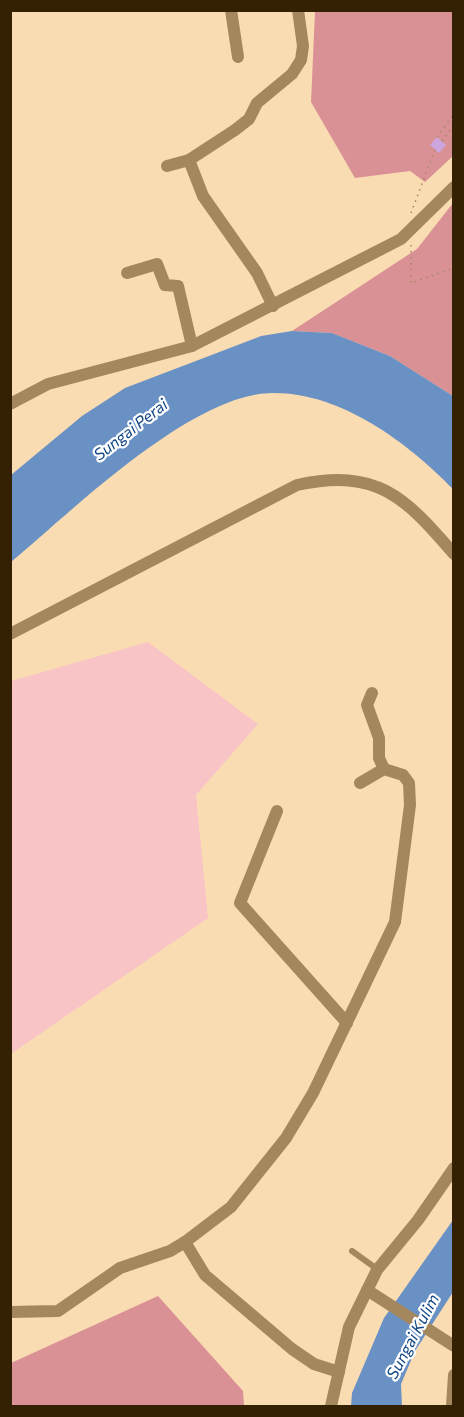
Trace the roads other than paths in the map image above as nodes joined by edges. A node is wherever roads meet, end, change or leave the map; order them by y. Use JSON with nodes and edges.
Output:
{"nodes":[{"id":1,"x":231,"y":10,"type":"edge"},
{"id":2,"x":298,"y":10,"type":"edge"},
{"id":3,"x":238,"y":57,"type":"dead end"},
{"id":4,"x":189,"y":160,"type":"junction"},
{"id":5,"x":167,"y":166,"type":"dead end"},
{"id":6,"x":453,"y":188,"type":"edge"},
{"id":7,"x":127,"y":273,"type":"dead end"},
{"id":8,"x":273,"y":306,"type":"junction"},
{"id":9,"x":192,"y":346,"type":"junction"},
{"id":10,"x":10,"y":404,"type":"edge"},
{"id":11,"x":453,"y":554,"type":"edge"},
{"id":12,"x":10,"y":634,"type":"edge"},
{"id":13,"x":372,"y":693,"type":"dead end"},
{"id":14,"x":384,"y":770,"type":"junction"},
{"id":15,"x":360,"y":783,"type":"dead end"},
{"id":16,"x":277,"y":811,"type":"dead end"},
{"id":17,"x":346,"y":1023,"type":"junction"},
{"id":18,"x":453,"y":1168,"type":"edge"},
{"id":19,"x":185,"y":1242,"type":"junction"},
{"id":20,"x":352,"y":1251,"type":"dead end"},
{"id":21,"x":377,"y":1270,"type":"junction"},
{"id":22,"x":367,"y":1290,"type":"junction"},
{"id":23,"x":10,"y":1312,"type":"edge"},
{"id":24,"x":452,"y":1345,"type":"edge"},
{"id":25,"x":339,"y":1372,"type":"junction"},
{"id":26,"x":453,"y":1375,"type":"edge"},
{"id":27,"x":331,"y":1407,"type":"edge"},
{"id":28,"x":452,"y":1407,"type":"edge"}],
"edges":[{"from":1,"to":3,"type":"street"},
{"from":2,"to":4,"type":"street"},
{"from":4,"to":5,"type":"street"},
{"from":4,"to":8,"type":"street"},
{"from":6,"to":8,"type":"street"},
{"from":7,"to":9,"type":"street"},
{"from":8,"to":9,"type":"street"},
{"from":9,"to":10,"type":"street"},
{"from":11,"to":12,"type":"street"},
{"from":13,"to":14,"type":"street"},
{"from":14,"to":15,"type":"street"},
{"from":14,"to":17,"type":"street"},
{"from":16,"to":17,"type":"street"},
{"from":17,"to":19,"type":"street"},
{"from":18,"to":21,"type":"street"},
{"from":19,"to":23,"type":"street"},
{"from":19,"to":25,"type":"street"},
{"from":20,"to":21,"type":"lane"},
{"from":21,"to":22,"type":"street"},
{"from":22,"to":24,"type":"street"},
{"from":22,"to":25,"type":"street"},
{"from":25,"to":27,"type":"street"},
{"from":26,"to":28,"type":"street"}]}
